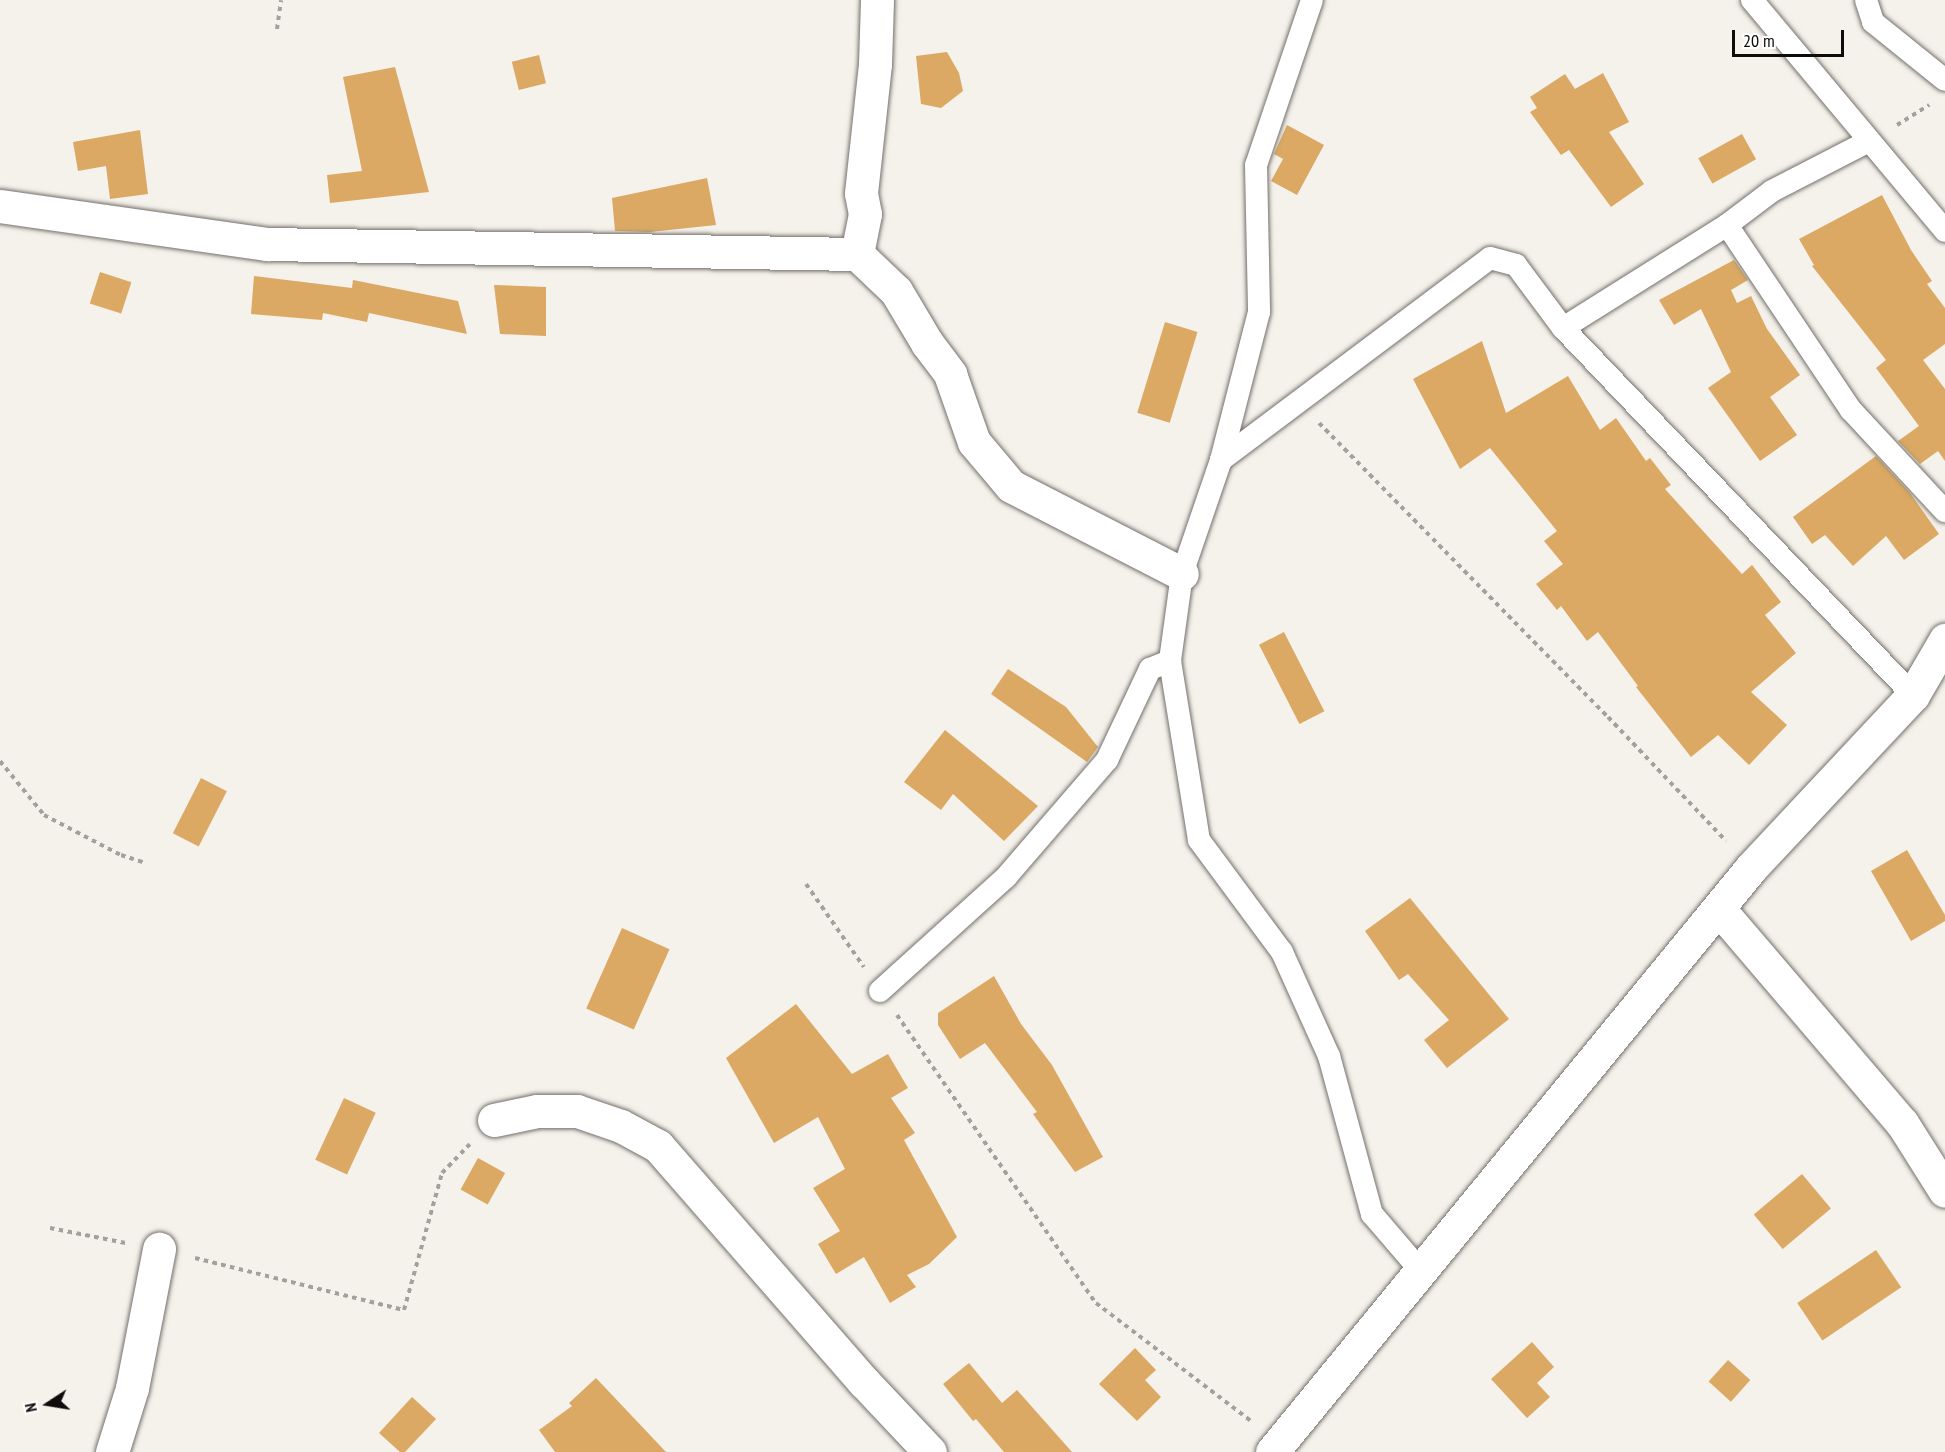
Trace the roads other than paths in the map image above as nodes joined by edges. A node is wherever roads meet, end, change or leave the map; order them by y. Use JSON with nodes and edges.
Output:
{"nodes":[{"id":1,"x":877,"y":0,"type":"edge"},
{"id":2,"x":1312,"y":0,"type":"edge"},
{"id":3,"x":1752,"y":0,"type":"edge"},
{"id":4,"x":1866,"y":0,"type":"edge"},
{"id":5,"x":1945,"y":80,"type":"edge"},
{"id":6,"x":1869,"y":141,"type":"junction"},
{"id":7,"x":0,"y":206,"type":"edge"},
{"id":8,"x":1727,"y":225,"type":"junction"},
{"id":9,"x":1945,"y":231,"type":"edge"},
{"id":10,"x":857,"y":254,"type":"junction"},
{"id":11,"x":1563,"y":328,"type":"junction"},
{"id":12,"x":1221,"y":460,"type":"junction"},
{"id":13,"x":1945,"y":511,"type":"edge"},
{"id":14,"x":1182,"y":574,"type":"junction"},
{"id":15,"x":1945,"y":640,"type":"edge"},
{"id":16,"x":1170,"y":661,"type":"junction"},
{"id":17,"x":1912,"y":695,"type":"junction"},
{"id":18,"x":1719,"y":909,"type":"junction"},
{"id":19,"x":880,"y":991,"type":"road end"},
{"id":20,"x":494,"y":1120,"type":"road end"},
{"id":21,"x":1945,"y":1191,"type":"edge"},
{"id":22,"x":159,"y":1249,"type":"road end"},
{"id":23,"x":1420,"y":1270,"type":"junction"},
{"id":24,"x":1276,"y":1448,"type":"edge"},
{"id":25,"x":112,"y":1452,"type":"edge"},
{"id":26,"x":930,"y":1452,"type":"edge"}],
"edges":[{"from":1,"to":10,"type":"street"},
{"from":2,"to":12,"type":"lane"},
{"from":3,"to":6,"type":"lane"},
{"from":4,"to":5,"type":"lane"},
{"from":6,"to":8,"type":"lane"},
{"from":6,"to":9,"type":"lane"},
{"from":7,"to":10,"type":"street"},
{"from":8,"to":11,"type":"lane"},
{"from":8,"to":13,"type":"lane"},
{"from":10,"to":14,"type":"street"},
{"from":11,"to":12,"type":"lane"},
{"from":11,"to":17,"type":"lane"},
{"from":12,"to":14,"type":"lane"},
{"from":14,"to":16,"type":"lane"},
{"from":15,"to":17,"type":"street"},
{"from":16,"to":19,"type":"lane"},
{"from":16,"to":23,"type":"lane"},
{"from":17,"to":18,"type":"street"},
{"from":18,"to":21,"type":"street"},
{"from":18,"to":23,"type":"street"},
{"from":20,"to":26,"type":"street"},
{"from":22,"to":25,"type":"street"},
{"from":23,"to":24,"type":"street"}]}
